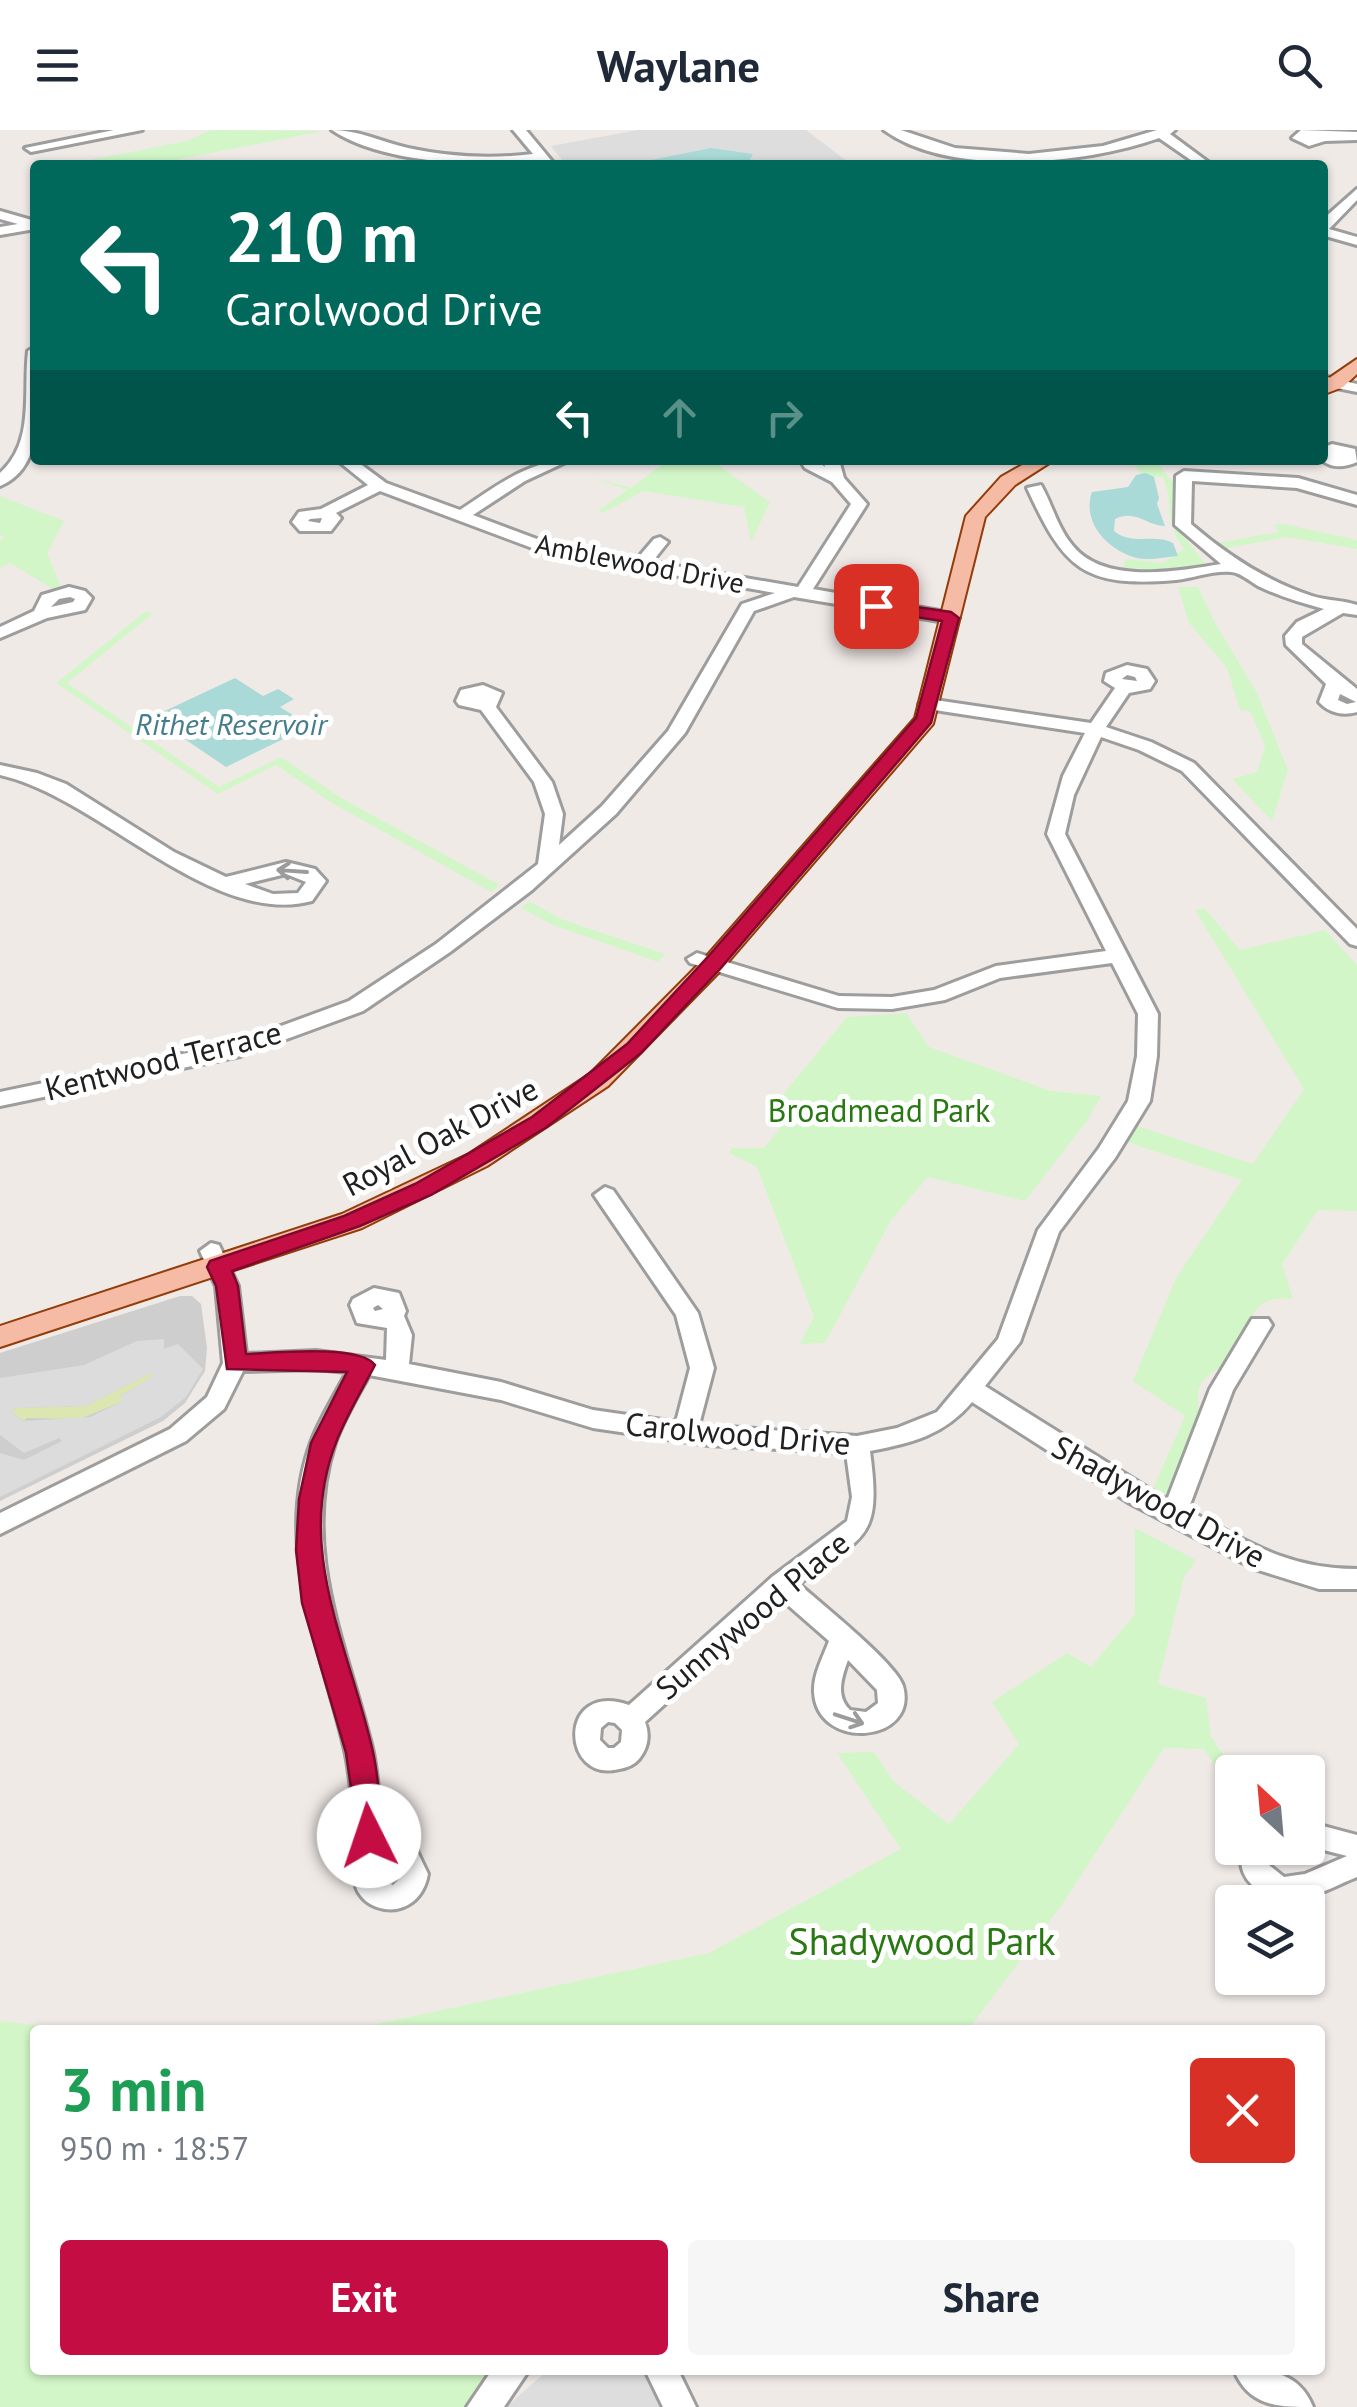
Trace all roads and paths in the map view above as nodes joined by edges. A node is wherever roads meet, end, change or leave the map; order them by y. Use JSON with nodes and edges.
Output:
{"nodes":[{"id":1,"x":29,"y":130,"type":"edge"},
{"id":2,"x":119,"y":130,"type":"edge"},
{"id":3,"x":136,"y":130,"type":"edge"},
{"id":4,"x":338,"y":130,"type":"edge"},
{"id":5,"x":519,"y":130,"type":"edge"},
{"id":6,"x":890,"y":130,"type":"edge"},
{"id":7,"x":1165,"y":132,"type":"edge"},
{"id":8,"x":1357,"y":136,"type":"edge"},
{"id":9,"x":1320,"y":137,"type":"dead end"},
{"id":10,"x":32,"y":148,"type":"junction"},
{"id":11,"x":40,"y":160,"type":"edge"},
{"id":12,"x":437,"y":160,"type":"edge"},
{"id":13,"x":546,"y":160,"type":"edge"},
{"id":14,"x":971,"y":160,"type":"edge"},
{"id":15,"x":1200,"y":160,"type":"edge"},
{"id":16,"x":1357,"y":193,"type":"edge"},
{"id":17,"x":0,"y":215,"type":"edge"},
{"id":18,"x":30,"y":224,"type":"edge"},
{"id":19,"x":1328,"y":224,"type":"edge"},
{"id":20,"x":30,"y":226,"type":"edge"},
{"id":21,"x":0,"y":231,"type":"edge"},
{"id":22,"x":1328,"y":231,"type":"edge"},
{"id":23,"x":1357,"y":238,"type":"edge"},
{"id":24,"x":1357,"y":364,"type":"edge"},
{"id":25,"x":1328,"y":383,"type":"edge"},
{"id":26,"x":1328,"y":384,"type":"edge"},
{"id":27,"x":1357,"y":388,"type":"edge"},
{"id":28,"x":30,"y":451,"type":"edge"},
{"id":29,"x":1339,"y":462,"type":"dead end"},
{"id":30,"x":352,"y":465,"type":"edge"},
{"id":31,"x":550,"y":465,"type":"edge"},
{"id":32,"x":810,"y":465,"type":"edge"},
{"id":33,"x":833,"y":465,"type":"edge"},
{"id":34,"x":1036,"y":465,"type":"edge"},
{"id":35,"x":1173,"y":465,"type":"edge"},
{"id":36,"x":1184,"y":476,"type":"junction"},
{"id":37,"x":838,"y":480,"type":"junction"},
{"id":38,"x":0,"y":481,"type":"edge"},
{"id":39,"x":380,"y":486,"type":"junction"},
{"id":40,"x":1035,"y":488,"type":"dead end"},
{"id":41,"x":1324,"y":492,"type":"junction"},
{"id":42,"x":1357,"y":500,"type":"edge"},
{"id":43,"x":325,"y":513,"type":"dead end"},
{"id":44,"x":460,"y":516,"type":"junction"},
{"id":45,"x":660,"y":542,"type":"dead end"},
{"id":46,"x":640,"y":566,"type":"junction"},
{"id":47,"x":1234,"y":566,"type":"junction"},
{"id":48,"x":738,"y":584,"type":"junction"},
{"id":49,"x":795,"y":594,"type":"junction"},
{"id":50,"x":1352,"y":603,"type":"edge"},
{"id":51,"x":748,"y":608,"type":"junction"},
{"id":52,"x":42,"y":614,"type":"dead end"},
{"id":53,"x":951,"y":618,"type":"junction"},
{"id":54,"x":1357,"y":624,"type":"edge"},
{"id":55,"x":0,"y":633,"type":"edge"},
{"id":56,"x":1334,"y":683,"type":"junction"},
{"id":57,"x":1124,"y":688,"type":"dead end"},
{"id":58,"x":1357,"y":697,"type":"edge"},
{"id":59,"x":928,"y":704,"type":"junction"},
{"id":60,"x":486,"y":706,"type":"dead end"},
{"id":61,"x":1357,"y":707,"type":"edge"},
{"id":62,"x":1094,"y":729,"type":"junction"},
{"id":63,"x":0,"y":770,"type":"edge"},
{"id":64,"x":548,"y":863,"type":"junction"},
{"id":65,"x":226,"y":883,"type":"dead end"},
{"id":66,"x":1357,"y":940,"type":"edge"},
{"id":67,"x":1116,"y":956,"type":"junction"},
{"id":68,"x":704,"y":962,"type":"junction"},
{"id":69,"x":0,"y":1099,"type":"edge"},
{"id":70,"x":605,"y":1195,"type":"dead end"},
{"id":71,"x":215,"y":1259,"type":"junction"},
{"id":72,"x":390,"y":1316,"type":"dead end"},
{"id":73,"x":0,"y":1319,"type":"edge"},
{"id":74,"x":1260,"y":1325,"type":"dead end"},
{"id":75,"x":0,"y":1337,"type":"edge"},
{"id":76,"x":236,"y":1363,"type":"junction"},
{"id":77,"x":363,"y":1365,"type":"junction"},
{"id":78,"x":396,"y":1370,"type":"junction"},
{"id":79,"x":972,"y":1390,"type":"junction"},
{"id":80,"x":685,"y":1432,"type":"junction"},
{"id":81,"x":857,"y":1446,"type":"junction"},
{"id":82,"x":1174,"y":1514,"type":"junction"},
{"id":83,"x":0,"y":1524,"type":"edge"},
{"id":84,"x":1357,"y":1579,"type":"edge"},
{"id":85,"x":780,"y":1584,"type":"junction"},
{"id":86,"x":843,"y":1638,"type":"dead end"},
{"id":87,"x":631,"y":1719,"type":"dead end"},
{"id":88,"x":1325,"y":1839,"type":"edge"},
{"id":89,"x":1357,"y":1847,"type":"edge"},
{"id":90,"x":376,"y":1852,"type":"dead end"},
{"id":91,"x":1255,"y":1865,"type":"edge"},
{"id":92,"x":1357,"y":1865,"type":"edge"},
{"id":93,"x":509,"y":2375,"type":"edge"},
{"id":94,"x":664,"y":2375,"type":"edge"},
{"id":95,"x":1256,"y":2375,"type":"edge"},
{"id":96,"x":483,"y":2407,"type":"edge"},
{"id":97,"x":680,"y":2407,"type":"edge"},
{"id":98,"x":1296,"y":2407,"type":"edge"}],
"edges":[{"from":1,"to":10,"type":"street"},
{"from":2,"to":3,"type":"street"},
{"from":2,"to":10,"type":"street"},
{"from":4,"to":12,"type":"street"},
{"from":5,"to":13,"type":"street"},
{"from":6,"to":14,"type":"street"},
{"from":7,"to":14,"type":"street"},
{"from":7,"to":15,"type":"street"},
{"from":8,"to":9,"type":"street"},
{"from":10,"to":11,"type":"street"},
{"from":16,"to":19,"type":"street"},
{"from":17,"to":18,"type":"street"},
{"from":20,"to":21,"type":"street"},
{"from":22,"to":23,"type":"street"},
{"from":24,"to":25,"type":"main road"},
{"from":26,"to":27,"type":"street"},
{"from":28,"to":38,"type":"street"},
{"from":29,"to":41,"type":"street"},
{"from":30,"to":39,"type":"street","name":"Amblewood Drive"},
{"from":31,"to":44,"type":"street"},
{"from":32,"to":37,"type":"street"},
{"from":33,"to":37,"type":"street"},
{"from":34,"to":53,"type":"main road","name":"Royal Oak Drive"},
{"from":35,"to":36,"type":"street"},
{"from":36,"to":41,"type":"street"},
{"from":36,"to":47,"type":"street"},
{"from":37,"to":49,"type":"street"},
{"from":39,"to":43,"type":"street"},
{"from":39,"to":44,"type":"street","name":"Amblewood Drive"},
{"from":40,"to":47,"type":"street"},
{"from":41,"to":42,"type":"street"},
{"from":44,"to":46,"type":"street","name":"Amblewood Drive"},
{"from":45,"to":46,"type":"street"},
{"from":46,"to":48,"type":"street","name":"Amblewood Drive"},
{"from":47,"to":50,"type":"street"},
{"from":48,"to":49,"type":"street","name":"Amblewood Drive"},
{"from":48,"to":51,"type":"street"},
{"from":49,"to":51,"type":"street"},
{"from":49,"to":53,"type":"street","name":"Amblewood Drive"},
{"from":50,"to":54,"type":"street"},
{"from":50,"to":56,"type":"street"},
{"from":51,"to":64,"type":"street","name":"Kentwood Terrace"},
{"from":52,"to":55,"type":"street"},
{"from":53,"to":59,"type":"main road","name":"Royal Oak Drive"},
{"from":56,"to":58,"type":"street"},
{"from":56,"to":61,"type":"street"},
{"from":57,"to":62,"type":"street","name":"Carolwood Drive"},
{"from":59,"to":62,"type":"street"},
{"from":59,"to":68,"type":"main road","name":"Royal Oak Drive"},
{"from":60,"to":64,"type":"street"},
{"from":62,"to":66,"type":"street"},
{"from":62,"to":67,"type":"street","name":"Carolwood Drive"},
{"from":63,"to":65,"type":"street"},
{"from":64,"to":69,"type":"street","name":"Kentwood Terrace"},
{"from":67,"to":68,"type":"street"},
{"from":67,"to":79,"type":"street","name":"Carolwood Drive"},
{"from":68,"to":71,"type":"main road","name":"Royal Oak Drive"},
{"from":70,"to":80,"type":"street"},
{"from":71,"to":73,"type":"main road","name":"Royal Oak Drive"},
{"from":71,"to":75,"type":"main road","name":"Royal Oak Drive"},
{"from":71,"to":76,"type":"street"},
{"from":72,"to":78,"type":"street"},
{"from":74,"to":82,"type":"street"},
{"from":76,"to":77,"type":"street","name":"Carolwood Drive"},
{"from":76,"to":83,"type":"street"},
{"from":77,"to":78,"type":"street","name":"Carolwood Drive"},
{"from":77,"to":90,"type":"street"},
{"from":78,"to":80,"type":"street","name":"Carolwood Drive"},
{"from":79,"to":81,"type":"street","name":"Carolwood Drive"},
{"from":79,"to":82,"type":"street","name":"Shadywood Drive"},
{"from":80,"to":81,"type":"street","name":"Carolwood Drive"},
{"from":81,"to":85,"type":"street","name":"Sunnywood Place"},
{"from":82,"to":84,"type":"street","name":"Shadywood Drive"},
{"from":85,"to":86,"type":"street"},
{"from":85,"to":87,"type":"street","name":"Sunnywood Place"},
{"from":88,"to":89,"type":"street"},
{"from":91,"to":92,"type":"street"},
{"from":93,"to":96,"type":"street"},
{"from":94,"to":97,"type":"street"},
{"from":95,"to":98,"type":"street"}]}
